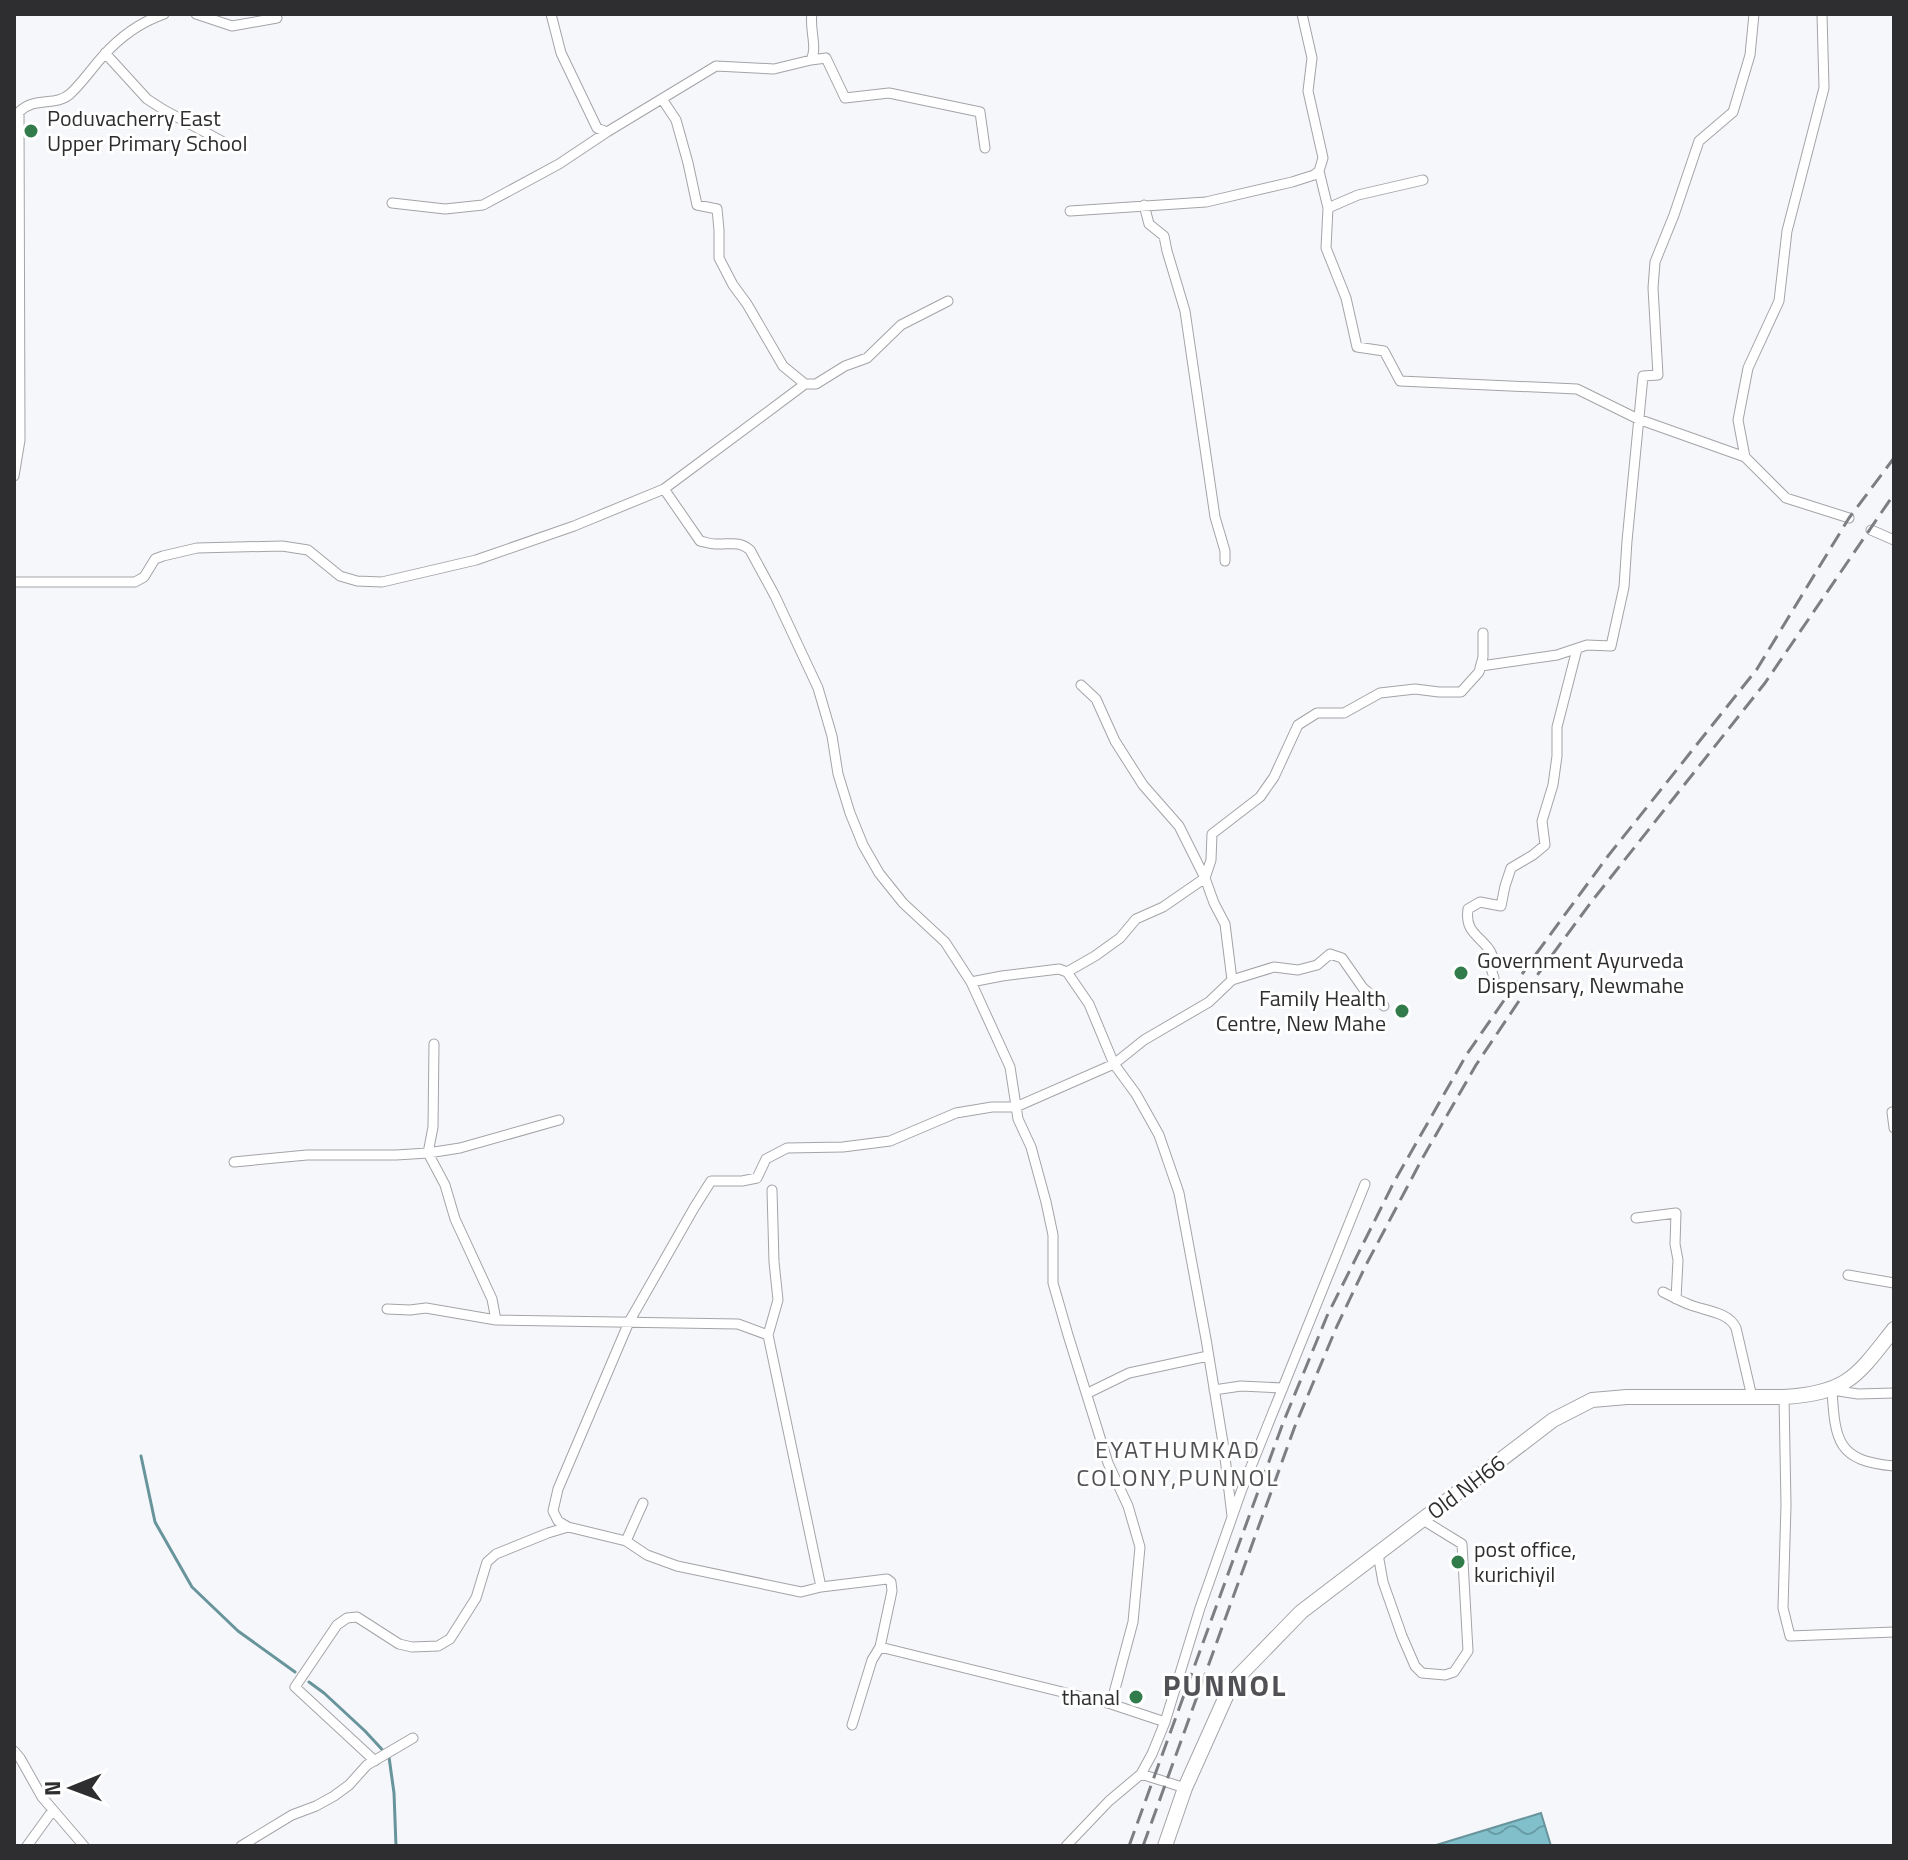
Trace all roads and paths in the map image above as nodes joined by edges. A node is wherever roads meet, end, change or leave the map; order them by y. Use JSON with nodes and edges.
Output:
{"nodes":[{"id":1,"x":164,"y":14,"type":"edge"},
{"id":2,"x":196,"y":14,"type":"edge"},
{"id":3,"x":551,"y":14,"type":"edge"},
{"id":4,"x":812,"y":14,"type":"edge"},
{"id":5,"x":1302,"y":14,"type":"edge"},
{"id":6,"x":1754,"y":14,"type":"edge"},
{"id":7,"x":1822,"y":14,"type":"edge"},
{"id":8,"x":277,"y":18,"type":"dead end"},
{"id":9,"x":105,"y":53,"type":"junction"},
{"id":10,"x":811,"y":60,"type":"junction"},
{"id":11,"x":662,"y":99,"type":"junction"},
{"id":12,"x":607,"y":132,"type":"junction"},
{"id":13,"x":229,"y":145,"type":"dead end"},
{"id":14,"x":985,"y":148,"type":"dead end"},
{"id":15,"x":1319,"y":171,"type":"junction"},
{"id":16,"x":1423,"y":180,"type":"dead end"},
{"id":17,"x":392,"y":203,"type":"dead end"},
{"id":18,"x":1144,"y":205,"type":"junction"},
{"id":19,"x":1328,"y":208,"type":"junction"},
{"id":20,"x":1070,"y":211,"type":"dead end"},
{"id":21,"x":948,"y":301,"type":"dead end"},
{"id":22,"x":16,"y":352,"type":"edge"},
{"id":23,"x":805,"y":384,"type":"junction"},
{"id":24,"x":1638,"y":419,"type":"junction"},
{"id":25,"x":1745,"y":457,"type":"junction"},
{"id":26,"x":14,"y":476,"type":"edge"},
{"id":27,"x":664,"y":489,"type":"junction"},
{"id":28,"x":1849,"y":518,"type":"dead end"},
{"id":29,"x":1871,"y":530,"type":"dead end"},
{"id":30,"x":1894,"y":540,"type":"edge"},
{"id":31,"x":1225,"y":561,"type":"dead end"},
{"id":32,"x":14,"y":582,"type":"edge"},
{"id":33,"x":1483,"y":633,"type":"dead end"},
{"id":34,"x":1577,"y":649,"type":"junction"},
{"id":35,"x":1481,"y":666,"type":"junction"},
{"id":36,"x":1081,"y":685,"type":"dead end"},
{"id":37,"x":1205,"y":878,"type":"junction"},
{"id":38,"x":1067,"y":972,"type":"junction"},
{"id":39,"x":1494,"y":978,"type":"dead end"},
{"id":40,"x":1232,"y":980,"type":"junction"},
{"id":41,"x":971,"y":982,"type":"junction"},
{"id":42,"x":1384,"y":1006,"type":"dead end"},
{"id":43,"x":434,"y":1044,"type":"dead end"},
{"id":44,"x":1114,"y":1064,"type":"junction"},
{"id":45,"x":1016,"y":1107,"type":"junction"},
{"id":46,"x":1892,"y":1112,"type":"dead end"},
{"id":47,"x":559,"y":1120,"type":"dead end"},
{"id":48,"x":1894,"y":1128,"type":"edge"},
{"id":49,"x":428,"y":1153,"type":"junction"},
{"id":50,"x":234,"y":1162,"type":"dead end"},
{"id":51,"x":1365,"y":1184,"type":"dead end"},
{"id":52,"x":772,"y":1190,"type":"dead end"},
{"id":53,"x":1636,"y":1218,"type":"dead end"},
{"id":54,"x":1848,"y":1275,"type":"dead end"},
{"id":55,"x":1894,"y":1283,"type":"edge"},
{"id":56,"x":1663,"y":1292,"type":"dead end"},
{"id":57,"x":1676,"y":1299,"type":"junction"},
{"id":58,"x":387,"y":1309,"type":"dead end"},
{"id":59,"x":496,"y":1320,"type":"junction"},
{"id":60,"x":629,"y":1322,"type":"junction"},
{"id":61,"x":1894,"y":1329,"type":"edge"},
{"id":62,"x":768,"y":1335,"type":"junction"},
{"id":63,"x":1208,"y":1356,"type":"junction"},
{"id":64,"x":1283,"y":1388,"type":"junction"},
{"id":65,"x":1214,"y":1390,"type":"junction"},
{"id":66,"x":1832,"y":1390,"type":"junction"},
{"id":67,"x":1088,"y":1393,"type":"junction"},
{"id":68,"x":1894,"y":1393,"type":"edge"},
{"id":69,"x":1752,"y":1397,"type":"junction"},
{"id":70,"x":1784,"y":1397,"type":"junction"},
{"id":71,"x":1894,"y":1466,"type":"edge"},
{"id":72,"x":643,"y":1503,"type":"dead end"},
{"id":73,"x":1232,"y":1516,"type":"junction"},
{"id":74,"x":1423,"y":1520,"type":"junction"},
{"id":75,"x":568,"y":1527,"type":"junction"},
{"id":76,"x":626,"y":1541,"type":"junction"},
{"id":77,"x":1378,"y":1554,"type":"junction"},
{"id":78,"x":821,"y":1587,"type":"junction"},
{"id":79,"x":1894,"y":1632,"type":"edge"},
{"id":80,"x":880,"y":1647,"type":"junction"},
{"id":81,"x":1111,"y":1704,"type":"junction"},
{"id":82,"x":1165,"y":1722,"type":"junction"},
{"id":83,"x":852,"y":1725,"type":"dead end"},
{"id":84,"x":413,"y":1738,"type":"dead end"},
{"id":85,"x":14,"y":1751,"type":"edge"},
{"id":86,"x":378,"y":1759,"type":"junction"},
{"id":87,"x":1141,"y":1774,"type":"junction"},
{"id":88,"x":1185,"y":1788,"type":"junction"},
{"id":89,"x":53,"y":1810,"type":"junction"},
{"id":90,"x":27,"y":1846,"type":"edge"},
{"id":91,"x":84,"y":1846,"type":"edge"},
{"id":92,"x":241,"y":1846,"type":"edge"},
{"id":93,"x":1066,"y":1846,"type":"edge"},
{"id":94,"x":1165,"y":1846,"type":"edge"}],
"edges":[{"from":1,"to":9,"type":"street"},
{"from":2,"to":8,"type":"street"},
{"from":3,"to":12,"type":"street"},
{"from":4,"to":10,"type":"street"},
{"from":5,"to":15,"type":"street"},
{"from":6,"to":24,"type":"street"},
{"from":7,"to":25,"type":"street"},
{"from":9,"to":13,"type":"street"},
{"from":9,"to":22,"type":"street"},
{"from":10,"to":11,"type":"street"},
{"from":10,"to":14,"type":"street"},
{"from":11,"to":12,"type":"street"},
{"from":11,"to":23,"type":"street"},
{"from":12,"to":17,"type":"street"},
{"from":15,"to":18,"type":"street"},
{"from":15,"to":19,"type":"street"},
{"from":16,"to":19,"type":"street"},
{"from":18,"to":20,"type":"street"},
{"from":18,"to":31,"type":"street"},
{"from":19,"to":24,"type":"street"},
{"from":21,"to":23,"type":"street"},
{"from":22,"to":26,"type":"street"},
{"from":23,"to":27,"type":"street"},
{"from":24,"to":25,"type":"street"},
{"from":24,"to":34,"type":"street"},
{"from":25,"to":28,"type":"street"},
{"from":27,"to":32,"type":"street"},
{"from":27,"to":41,"type":"street"},
{"from":29,"to":30,"type":"street"},
{"from":33,"to":35,"type":"street"},
{"from":34,"to":35,"type":"street"},
{"from":34,"to":39,"type":"street"},
{"from":35,"to":37,"type":"street"},
{"from":36,"to":37,"type":"street"},
{"from":37,"to":38,"type":"street"},
{"from":37,"to":40,"type":"street"},
{"from":38,"to":41,"type":"street"},
{"from":38,"to":44,"type":"street"},
{"from":40,"to":42,"type":"street"},
{"from":40,"to":44,"type":"street"},
{"from":41,"to":45,"type":"street"},
{"from":43,"to":49,"type":"street"},
{"from":44,"to":45,"type":"street"},
{"from":44,"to":63,"type":"street"},
{"from":45,"to":60,"type":"street"},
{"from":45,"to":67,"type":"street"},
{"from":46,"to":48,"type":"street"},
{"from":47,"to":49,"type":"street"},
{"from":49,"to":50,"type":"street"},
{"from":49,"to":59,"type":"street"},
{"from":51,"to":64,"type":"street"},
{"from":52,"to":62,"type":"street"},
{"from":53,"to":57,"type":"street"},
{"from":54,"to":55,"type":"street"},
{"from":56,"to":57,"type":"street"},
{"from":57,"to":69,"type":"street"},
{"from":58,"to":59,"type":"street"},
{"from":59,"to":60,"type":"street"},
{"from":60,"to":62,"type":"street"},
{"from":60,"to":75,"type":"street"},
{"from":61,"to":66,"type":"main road","name":"Old NH66"},
{"from":62,"to":78,"type":"street"},
{"from":63,"to":65,"type":"street"},
{"from":63,"to":67,"type":"street"},
{"from":64,"to":65,"type":"street"},
{"from":64,"to":73,"type":"street"},
{"from":65,"to":73,"type":"street"},
{"from":66,"to":68,"type":"street"},
{"from":66,"to":70,"type":"main road","name":"Old NH66"},
{"from":66,"to":71,"type":"street"},
{"from":67,"to":81,"type":"street"},
{"from":69,"to":70,"type":"main road","name":"Old NH66"},
{"from":69,"to":74,"type":"main road","name":"Old NH66"},
{"from":70,"to":79,"type":"street"},
{"from":72,"to":76,"type":"street"},
{"from":73,"to":82,"type":"street"},
{"from":74,"to":77,"type":"main road","name":"Old NH66"},
{"from":74,"to":77,"type":"street"},
{"from":75,"to":76,"type":"street"},
{"from":75,"to":86,"type":"street"},
{"from":76,"to":78,"type":"street"},
{"from":77,"to":88,"type":"main road","name":"Old NH66"},
{"from":78,"to":80,"type":"street"},
{"from":80,"to":81,"type":"street"},
{"from":80,"to":83,"type":"street"},
{"from":81,"to":82,"type":"street"},
{"from":82,"to":87,"type":"street"},
{"from":84,"to":86,"type":"street"},
{"from":85,"to":89,"type":"street"},
{"from":86,"to":92,"type":"street"},
{"from":87,"to":88,"type":"street"},
{"from":87,"to":93,"type":"street"},
{"from":88,"to":94,"type":"main road","name":"Old NH66"},
{"from":89,"to":90,"type":"street"},
{"from":89,"to":91,"type":"street"}]}
